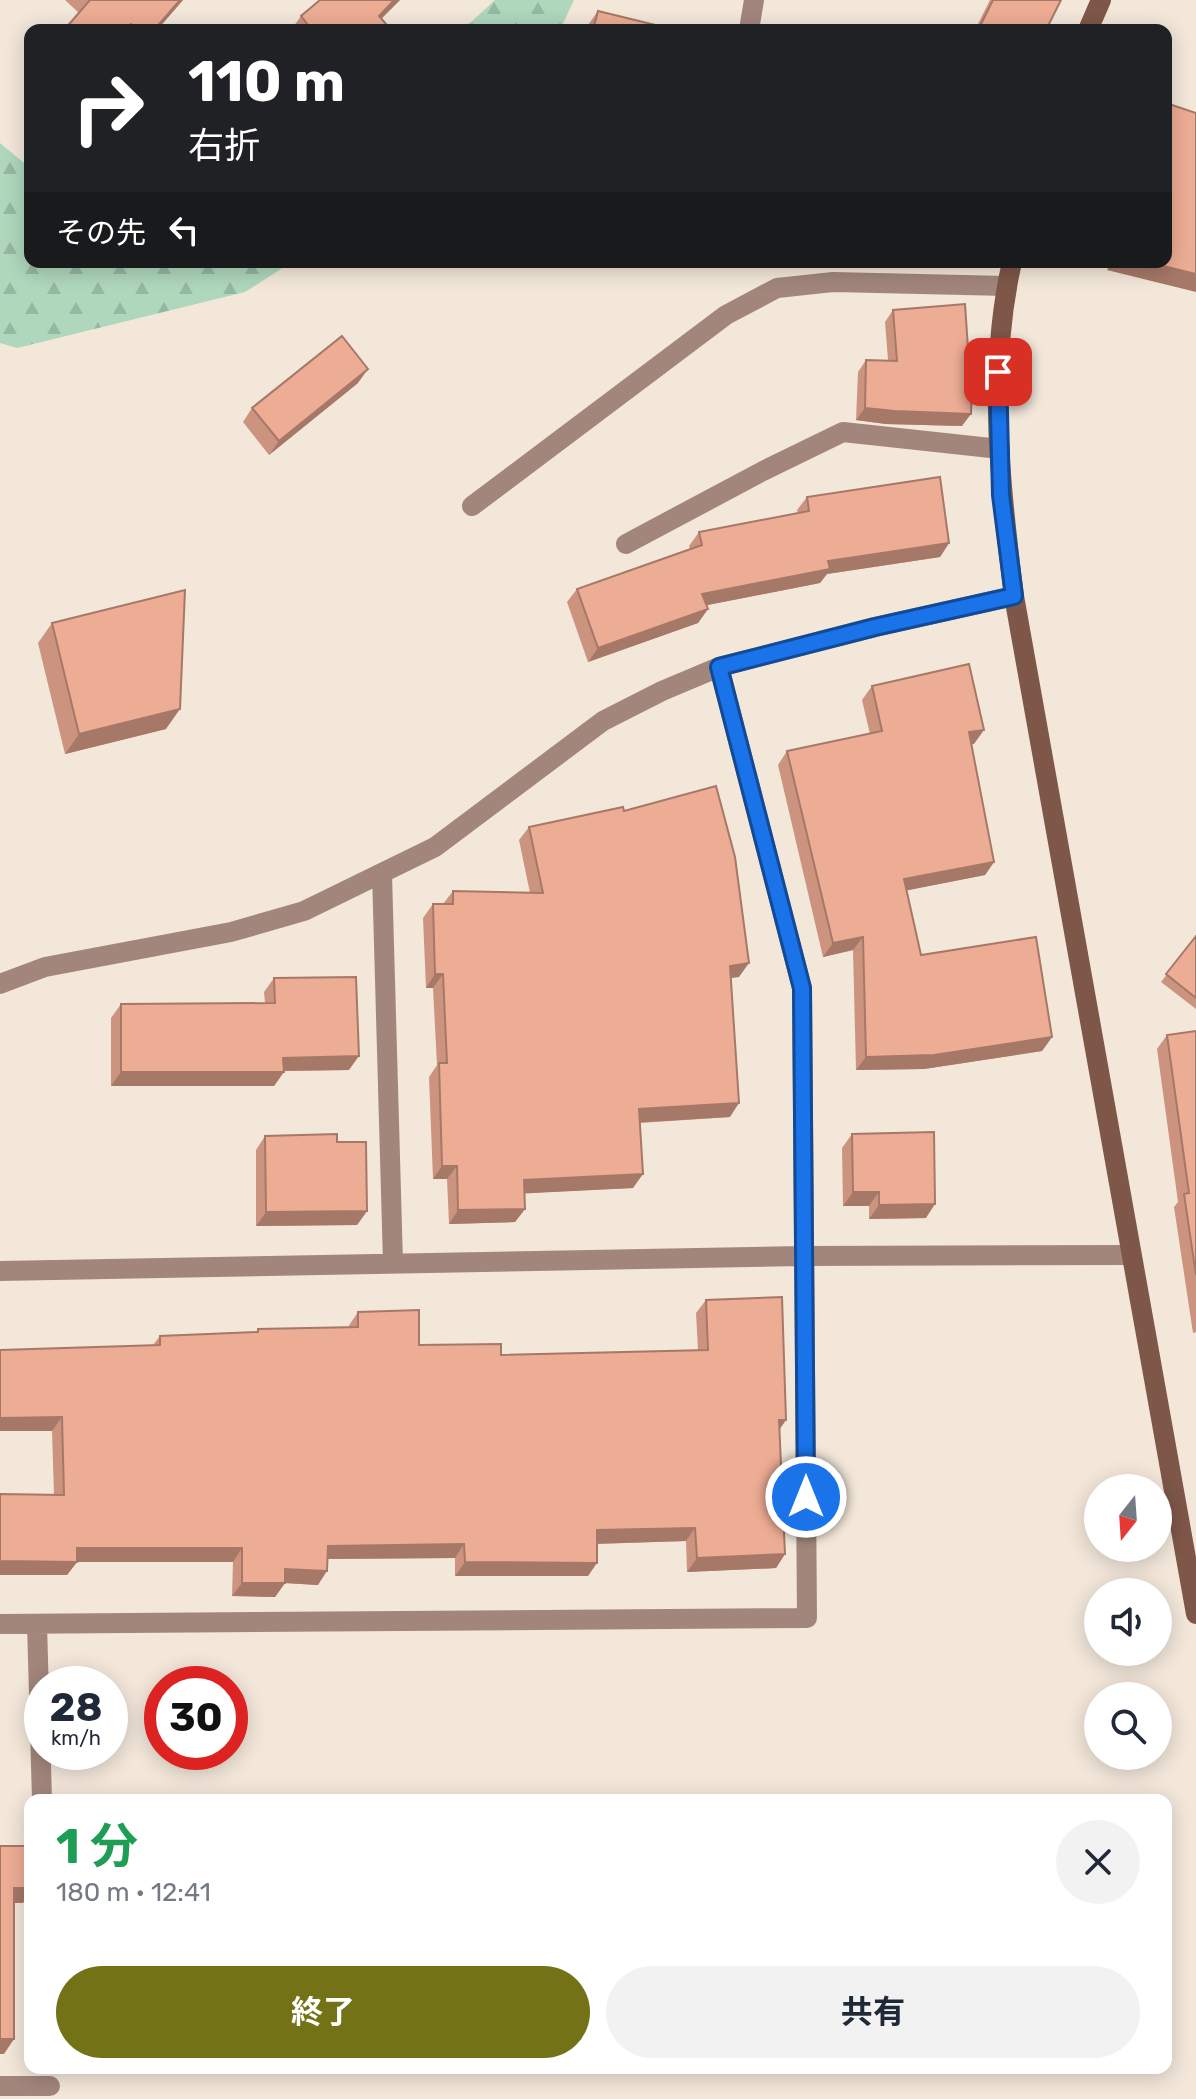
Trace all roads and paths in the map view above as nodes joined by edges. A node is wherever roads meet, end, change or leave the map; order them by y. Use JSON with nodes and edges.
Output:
{"nodes":[{"id":1,"x":754,"y":0,"type":"edge"},
{"id":2,"x":1101,"y":0,"type":"edge"},
{"id":3,"x":750,"y":24,"type":"edge"},
{"id":4,"x":1091,"y":24,"type":"edge"},
{"id":5,"x":1011,"y":268,"type":"edge"},
{"id":6,"x":1007,"y":286,"type":"junction"},
{"id":7,"x":1000,"y":449,"type":"junction"},
{"id":8,"x":472,"y":506,"type":"dead end"},
{"id":9,"x":626,"y":544,"type":"dead end"},
{"id":10,"x":1014,"y":596,"type":"junction"},
{"id":11,"x":719,"y":667,"type":"junction"},
{"id":12,"x":382,"y":874,"type":"junction"},
{"id":13,"x":0,"y":984,"type":"edge"},
{"id":14,"x":1131,"y":1255,"type":"junction"},
{"id":15,"x":804,"y":1256,"type":"junction"},
{"id":16,"x":393,"y":1263,"type":"junction"},
{"id":17,"x":0,"y":1271,"type":"edge"},
{"id":18,"x":1196,"y":1614,"type":"edge"},
{"id":19,"x":0,"y":1624,"type":"edge"},
{"id":20,"x":37,"y":1624,"type":"junction"},
{"id":21,"x":42,"y":1794,"type":"edge"},
{"id":22,"x":51,"y":2084,"type":"edge"},
{"id":23,"x":0,"y":2086,"type":"edge"}],
"edges":[{"from":1,"to":3,"type":"street"},
{"from":2,"to":4,"type":"street"},
{"from":5,"to":6,"type":"street"},
{"from":6,"to":7,"type":"street"},
{"from":6,"to":8,"type":"street"},
{"from":7,"to":9,"type":"street"},
{"from":7,"to":10,"type":"street"},
{"from":10,"to":11,"type":"street"},
{"from":10,"to":14,"type":"street"},
{"from":11,"to":12,"type":"street"},
{"from":11,"to":15,"type":"street"},
{"from":12,"to":13,"type":"street"},
{"from":12,"to":16,"type":"street"},
{"from":14,"to":15,"type":"street"},
{"from":14,"to":18,"type":"street"},
{"from":15,"to":16,"type":"street"},
{"from":15,"to":20,"type":"street"},
{"from":16,"to":17,"type":"street"},
{"from":19,"to":20,"type":"street"},
{"from":20,"to":21,"type":"street"},
{"from":22,"to":23,"type":"street"}]}
